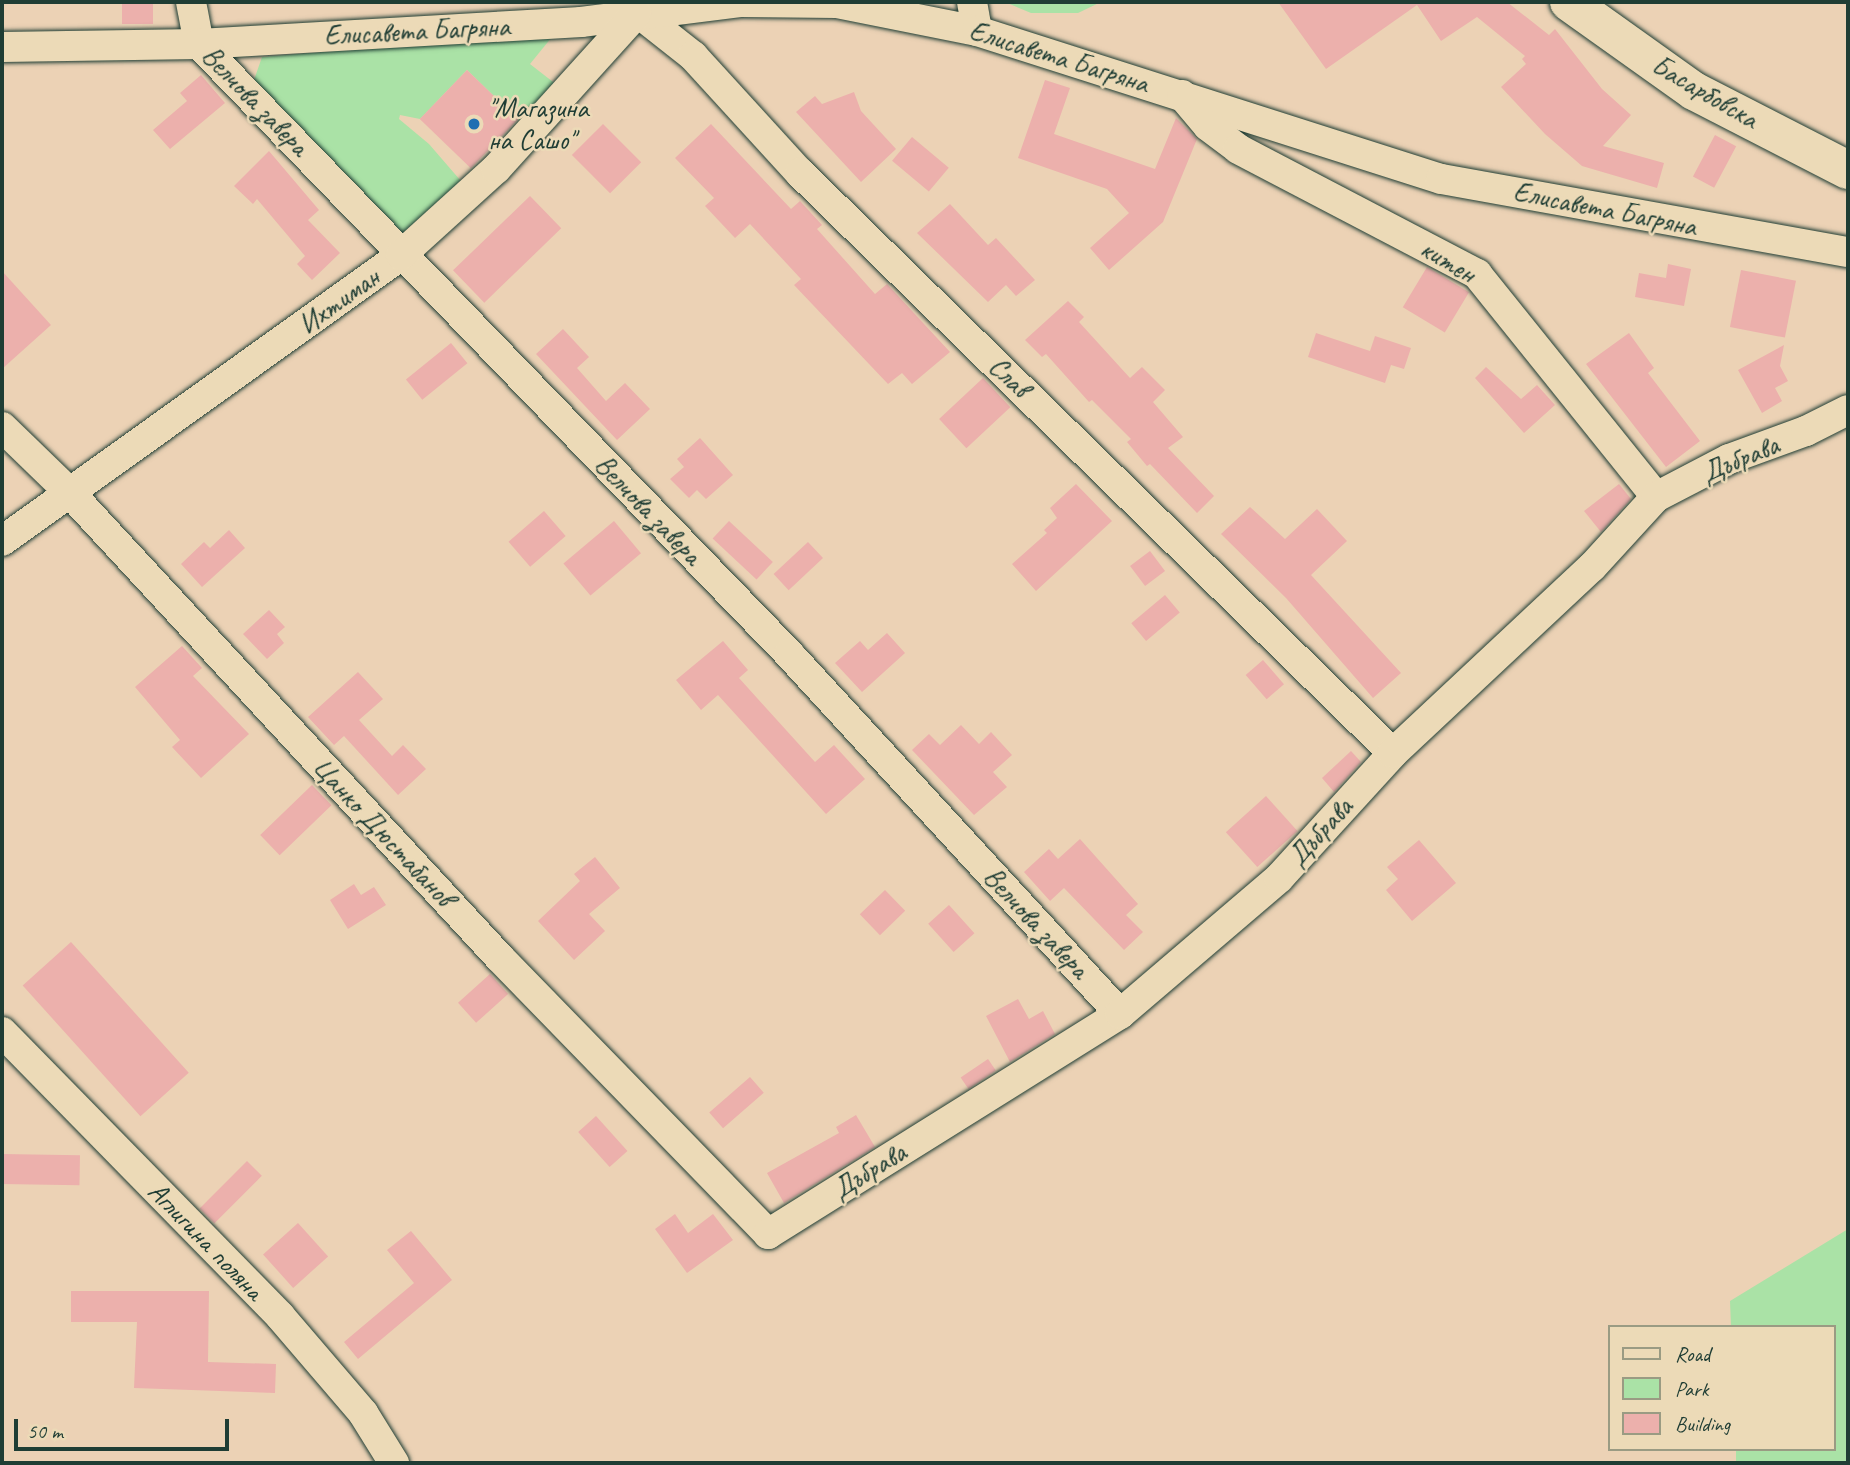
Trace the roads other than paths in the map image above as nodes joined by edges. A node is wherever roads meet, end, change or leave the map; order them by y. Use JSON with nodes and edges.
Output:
{"nodes":[{"id":1,"x":191,"y":2,"type":"edge"},
{"id":2,"x":972,"y":2,"type":"edge"},
{"id":3,"x":1569,"y":2,"type":"edge"},
{"id":4,"x":631,"y":8,"type":"edge"},
{"id":5,"x":977,"y":32,"type":"junction"},
{"id":6,"x":198,"y":44,"type":"junction"},
{"id":7,"x":2,"y":47,"type":"edge"},
{"id":8,"x":1182,"y":94,"type":"junction"},
{"id":9,"x":1848,"y":170,"type":"edge"},
{"id":10,"x":1848,"y":252,"type":"edge"},
{"id":11,"x":401,"y":255,"type":"junction"},
{"id":12,"x":1848,"y":410,"type":"edge"},
{"id":13,"x":2,"y":427,"type":"edge"},
{"id":14,"x":70,"y":493,"type":"junction"},
{"id":15,"x":1656,"y":497,"type":"junction"},
{"id":16,"x":2,"y":541,"type":"edge"},
{"id":17,"x":1393,"y":753,"type":"junction"},
{"id":18,"x":1119,"y":1014,"type":"junction"},
{"id":19,"x":2,"y":1032,"type":"edge"},
{"id":20,"x":768,"y":1234,"type":"joint"},
{"id":21,"x":394,"y":1463,"type":"edge"}],
"edges":[{"from":1,"to":6,"type":"street","name":"Велчова завера"},
{"from":2,"to":5,"type":"street"},
{"from":3,"to":9,"type":"street","name":"Басарбовска"},
{"from":4,"to":5,"type":"street","name":"Елисавета Багряна"},
{"from":4,"to":6,"type":"street","name":"Елисавета Багряна"},
{"from":4,"to":11,"type":"street","name":"Ихтиман"},
{"from":4,"to":17,"type":"street","name":"Слав"},
{"from":5,"to":8,"type":"street","name":"Елисавета Багряна"},
{"from":6,"to":7,"type":"street","name":"Елисавета Багряна"},
{"from":6,"to":11,"type":"street","name":"Велчова завера"},
{"from":8,"to":10,"type":"street","name":"Елисавета Багряна"},
{"from":8,"to":15,"type":"street","name":"китен"},
{"from":11,"to":14,"type":"street","name":"Ихтиман"},
{"from":11,"to":18,"type":"street","name":"Велчова завера"},
{"from":12,"to":15,"type":"street","name":"Дъбрава"},
{"from":13,"to":14,"type":"street","name":"Цанко Дюстабанов"},
{"from":14,"to":16,"type":"street","name":"Ихтиман"},
{"from":14,"to":20,"type":"street","name":"Цанко Дюстабанов"},
{"from":15,"to":17,"type":"street","name":"Дъбрава"},
{"from":17,"to":18,"type":"street","name":"Дъбрава"},
{"from":18,"to":20,"type":"street","name":"Дъбрава"},
{"from":19,"to":21,"type":"street","name":"Аглигина поляна"}]}
